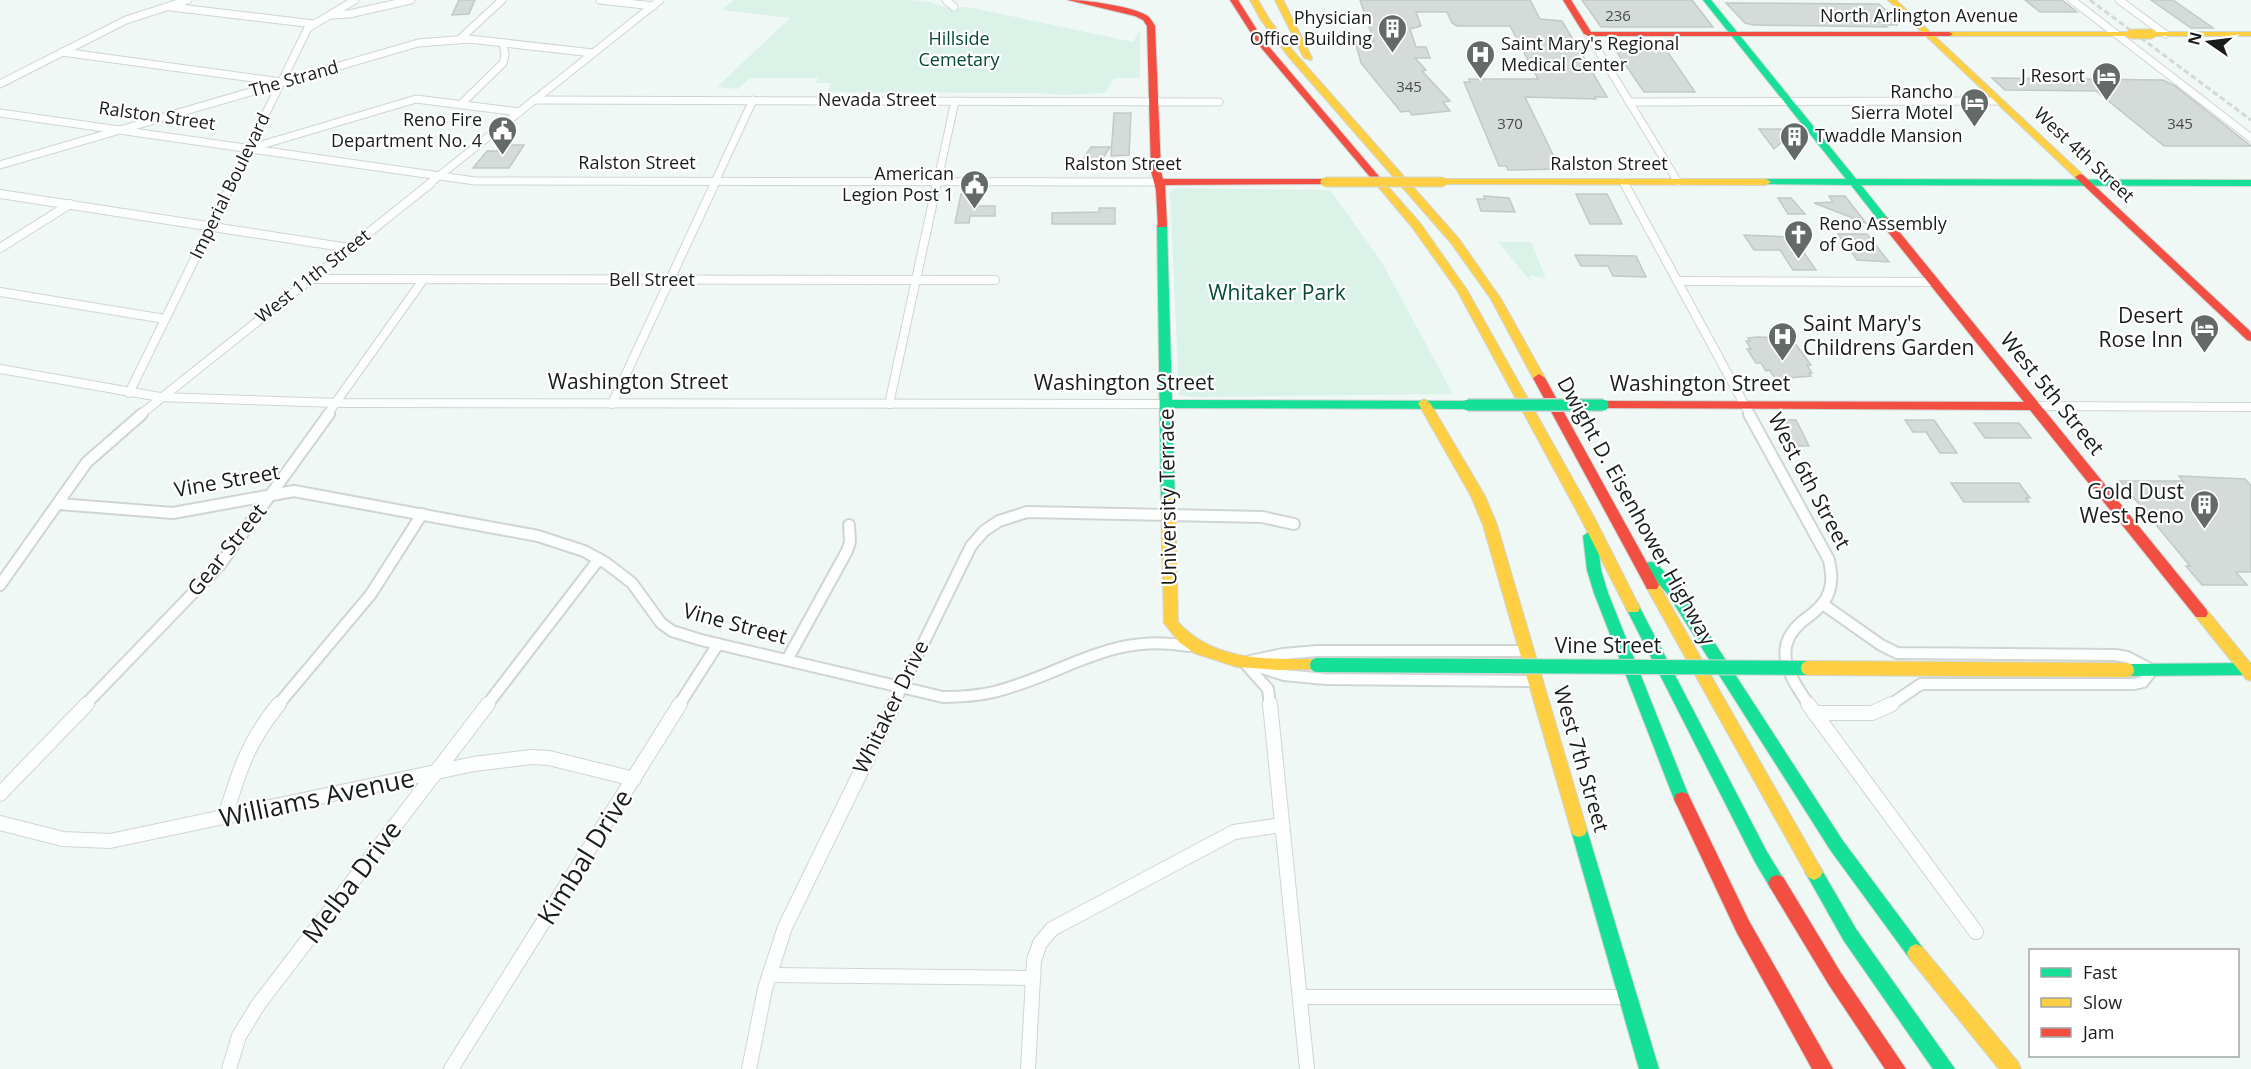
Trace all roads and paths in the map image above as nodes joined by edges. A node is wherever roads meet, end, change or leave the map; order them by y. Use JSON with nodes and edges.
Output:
{"nodes":[{"id":1,"x":189,"y":0,"type":"edge"},
{"id":2,"x":355,"y":0,"type":"edge"},
{"id":3,"x":411,"y":0,"type":"edge"},
{"id":4,"x":502,"y":0,"type":"edge"},
{"id":5,"x":600,"y":0,"type":"edge"},
{"id":6,"x":946,"y":0,"type":"edge"},
{"id":7,"x":1072,"y":0,"type":"edge"},
{"id":8,"x":1234,"y":0,"type":"edge"},
{"id":9,"x":1254,"y":0,"type":"edge"},
{"id":10,"x":1279,"y":0,"type":"edge"},
{"id":11,"x":1567,"y":0,"type":"edge"},
{"id":12,"x":1707,"y":0,"type":"edge"},
{"id":13,"x":1892,"y":0,"type":"edge"},
{"id":14,"x":2072,"y":0,"type":"edge"},
{"id":15,"x":2119,"y":0,"type":"edge"},
{"id":16,"x":657,"y":3,"type":"edge"},
{"id":17,"x":1219,"y":3,"type":"dead end"},
{"id":18,"x":165,"y":7,"type":"junction"},
{"id":19,"x":954,"y":7,"type":"dead end"},
{"id":20,"x":330,"y":15,"type":"junction"},
{"id":21,"x":314,"y":24,"type":"junction"},
{"id":22,"x":1588,"y":34,"type":"junction"},
{"id":23,"x":1735,"y":34,"type":"junction"},
{"id":24,"x":1928,"y":34,"type":"junction"},
{"id":25,"x":2116,"y":34,"type":"junction"},
{"id":26,"x":2159,"y":34,"type":"junction"},
{"id":27,"x":2251,"y":34,"type":"edge"},
{"id":28,"x":460,"y":39,"type":"junction"},
{"id":29,"x":503,"y":43,"type":"junction"},
{"id":30,"x":62,"y":52,"type":"junction"},
{"id":31,"x":593,"y":53,"type":"junction"},
{"id":32,"x":1310,"y":76,"type":"junction"},
{"id":33,"x":281,"y":82,"type":"junction"},
{"id":34,"x":0,"y":84,"type":"edge"},
{"id":35,"x":534,"y":100,"type":"junction"},
{"id":36,"x":753,"y":100,"type":"junction"},
{"id":37,"x":955,"y":101,"type":"junction"},
{"id":38,"x":1153,"y":101,"type":"junction"},
{"id":39,"x":1999,"y":101,"type":"junction"},
{"id":40,"x":1219,"y":102,"type":"dead end"},
{"id":41,"x":1629,"y":102,"type":"junction"},
{"id":42,"x":1789,"y":102,"type":"junction"},
{"id":43,"x":461,"y":104,"type":"junction"},
{"id":44,"x":0,"y":112,"type":"edge"},
{"id":45,"x":519,"y":112,"type":"junction"},
{"id":46,"x":121,"y":130,"type":"junction"},
{"id":47,"x":2251,"y":138,"type":"edge"},
{"id":48,"x":249,"y":147,"type":"junction"},
{"id":49,"x":1354,"y":153,"type":"junction"},
{"id":50,"x":0,"y":165,"type":"edge"},
{"id":51,"x":439,"y":175,"type":"junction"},
{"id":52,"x":716,"y":181,"type":"junction"},
{"id":53,"x":938,"y":182,"type":"junction"},
{"id":54,"x":1158,"y":182,"type":"junction"},
{"id":55,"x":1623,"y":182,"type":"junction"},
{"id":56,"x":1678,"y":182,"type":"junction"},
{"id":57,"x":1855,"y":183,"type":"junction"},
{"id":58,"x":2087,"y":183,"type":"junction"},
{"id":59,"x":2251,"y":183,"type":"edge"},
{"id":60,"x":0,"y":194,"type":"edge"},
{"id":61,"x":70,"y":204,"type":"junction"},
{"id":62,"x":211,"y":226,"type":"junction"},
{"id":63,"x":0,"y":248,"type":"edge"},
{"id":64,"x":349,"y":248,"type":"junction"},
{"id":65,"x":309,"y":279,"type":"junction"},
{"id":66,"x":423,"y":280,"type":"junction"},
{"id":67,"x":670,"y":280,"type":"junction"},
{"id":68,"x":916,"y":280,"type":"junction"},
{"id":69,"x":995,"y":280,"type":"dead end"},
{"id":70,"x":1677,"y":281,"type":"junction"},
{"id":71,"x":1935,"y":282,"type":"junction"},
{"id":72,"x":0,"y":292,"type":"edge"},
{"id":73,"x":165,"y":320,"type":"junction"},
{"id":74,"x":2251,"y":338,"type":"edge"},
{"id":75,"x":0,"y":369,"type":"edge"},
{"id":76,"x":129,"y":393,"type":"junction"},
{"id":77,"x":160,"y":397,"type":"junction"},
{"id":78,"x":336,"y":403,"type":"junction"},
{"id":79,"x":612,"y":404,"type":"junction"},
{"id":80,"x":889,"y":404,"type":"junction"},
{"id":81,"x":1166,"y":404,"type":"junction"},
{"id":82,"x":1424,"y":404,"type":"junction"},
{"id":83,"x":1745,"y":406,"type":"junction"},
{"id":84,"x":2035,"y":406,"type":"junction"},
{"id":85,"x":2251,"y":407,"type":"edge"},
{"id":86,"x":272,"y":494,"type":"junction"},
{"id":87,"x":59,"y":504,"type":"junction"},
{"id":88,"x":422,"y":514,"type":"junction"},
{"id":89,"x":1169,"y":515,"type":"junction"},
{"id":90,"x":1587,"y":517,"type":"junction"},
{"id":91,"x":1294,"y":524,"type":"dead end"},
{"id":92,"x":849,"y":525,"type":"dead end"},
{"id":93,"x":1628,"y":543,"type":"junction"},
{"id":94,"x":599,"y":559,"type":"junction"},
{"id":95,"x":0,"y":585,"type":"edge"},
{"id":96,"x":1824,"y":605,"type":"junction"},
{"id":97,"x":718,"y":644,"type":"junction"},
{"id":98,"x":1194,"y":647,"type":"junction"},
{"id":99,"x":1527,"y":651,"type":"junction"},
{"id":100,"x":787,"y":660,"type":"junction"},
{"id":101,"x":1244,"y":662,"type":"junction"},
{"id":102,"x":2152,"y":670,"type":"junction"},
{"id":103,"x":2250,"y":671,"type":"edge"},
{"id":104,"x":1536,"y":681,"type":"junction"},
{"id":105,"x":900,"y":687,"type":"junction"},
{"id":106,"x":1814,"y":713,"type":"junction"},
{"id":107,"x":435,"y":772,"type":"junction"},
{"id":108,"x":634,"y":778,"type":"junction"},
{"id":109,"x":0,"y":794,"type":"edge"},
{"id":110,"x":225,"y":817,"type":"junction"},
{"id":111,"x":0,"y":823,"type":"edge"},
{"id":112,"x":1282,"y":825,"type":"junction"},
{"id":113,"x":1976,"y":932,"type":"dead end"},
{"id":114,"x":769,"y":975,"type":"junction"},
{"id":115,"x":1032,"y":978,"type":"junction"},
{"id":116,"x":1300,"y":997,"type":"junction"},
{"id":117,"x":1628,"y":998,"type":"junction"},
{"id":118,"x":229,"y":1069,"type":"edge"},
{"id":119,"x":451,"y":1069,"type":"edge"},
{"id":120,"x":748,"y":1069,"type":"edge"},
{"id":121,"x":1028,"y":1069,"type":"edge"},
{"id":122,"x":1307,"y":1069,"type":"edge"},
{"id":123,"x":1649,"y":1069,"type":"edge"},
{"id":124,"x":1823,"y":1069,"type":"edge"},
{"id":125,"x":1896,"y":1069,"type":"edge"},
{"id":126,"x":1945,"y":1069,"type":"edge"},
{"id":127,"x":2011,"y":1069,"type":"edge"}],
"edges":[{"from":1,"to":18,"type":"street"},
{"from":2,"to":20,"type":"street","name":"Imperial Boulevard"},
{"from":3,"to":20,"type":"street"},
{"from":4,"to":28,"type":"street"},
{"from":5,"to":16,"type":"street"},
{"from":6,"to":19,"type":"street"},
{"from":7,"to":38,"type":"main road","name":"University Terrace"},
{"from":8,"to":49,"type":"main road"},
{"from":9,"to":32,"type":"main road","name":"Dwight D. Eisenhower Highway"},
{"from":10,"to":32,"type":"main road"},
{"from":11,"to":22,"type":"main road"},
{"from":12,"to":23,"type":"main road","name":"West 5th Street"},
{"from":13,"to":24,"type":"main road","name":"West 4th Street"},
{"from":14,"to":25,"type":"street"},
{"from":15,"to":26,"type":"street"},
{"from":16,"to":31,"type":"street","name":"West 11th Street"},
{"from":17,"to":49,"type":"main road"},
{"from":18,"to":21,"type":"street"},
{"from":18,"to":30,"type":"street"},
{"from":20,"to":21,"type":"street","name":"Imperial Boulevard"},
{"from":21,"to":33,"type":"street","name":"Imperial Boulevard"},
{"from":22,"to":23,"type":"main road","name":"North Arlington Avenue"},
{"from":22,"to":41,"type":"street"},
{"from":23,"to":24,"type":"main road","name":"North Arlington Avenue"},
{"from":23,"to":42,"type":"main road","name":"West 5th Street"},
{"from":24,"to":25,"type":"main road","name":"North Arlington Avenue"},
{"from":24,"to":39,"type":"main road","name":"West 4th Street"},
{"from":25,"to":26,"type":"main road","name":"North Arlington Avenue","bridge":true},
{"from":25,"to":47,"type":"street"},
{"from":26,"to":27,"type":"main road","name":"North Arlington Avenue"},
{"from":28,"to":29,"type":"street","name":"The Strand"},
{"from":28,"to":33,"type":"street","name":"The Strand"},
{"from":29,"to":31,"type":"street","name":"The Strand"},
{"from":29,"to":43,"type":"street"},
{"from":30,"to":33,"type":"street"},
{"from":30,"to":34,"type":"street"},
{"from":31,"to":35,"type":"street","name":"West 11th Street"},
{"from":32,"to":93,"type":"main road","name":"Dwight D. Eisenhower Highway"},
{"from":33,"to":46,"type":"street","name":"The Strand"},
{"from":33,"to":48,"type":"street","name":"Imperial Boulevard"},
{"from":35,"to":36,"type":"street","name":"Nevada Street"},
{"from":35,"to":45,"type":"street","name":"West 11th Street"},
{"from":36,"to":37,"type":"street","name":"Nevada Street"},
{"from":36,"to":52,"type":"street"},
{"from":37,"to":38,"type":"street","name":"Nevada Street"},
{"from":37,"to":53,"type":"street"},
{"from":38,"to":40,"type":"street","name":"Nevada Street"},
{"from":38,"to":54,"type":"main road","name":"University Terrace"},
{"from":39,"to":42,"type":"street"},
{"from":39,"to":58,"type":"main road","name":"West 4th Street"},
{"from":41,"to":42,"type":"street"},
{"from":41,"to":56,"type":"street"},
{"from":42,"to":57,"type":"main road","name":"West 5th Street"},
{"from":43,"to":45,"type":"street"},
{"from":43,"to":48,"type":"street"},
{"from":44,"to":46,"type":"street","name":"Ralston Street"},
{"from":45,"to":51,"type":"street","name":"West 11th Street"},
{"from":46,"to":48,"type":"street","name":"Ralston Street"},
{"from":46,"to":50,"type":"street","name":"The Strand"},
{"from":48,"to":51,"type":"street","name":"Ralston Street"},
{"from":48,"to":62,"type":"street","name":"Imperial Boulevard"},
{"from":49,"to":90,"type":"main road"},
{"from":51,"to":52,"type":"street","name":"Ralston Street"},
{"from":51,"to":64,"type":"street","name":"West 11th Street"},
{"from":52,"to":53,"type":"street","name":"Ralston Street"},
{"from":52,"to":67,"type":"street"},
{"from":53,"to":54,"type":"street","name":"Ralston Street"},
{"from":53,"to":68,"type":"street"},
{"from":54,"to":55,"type":"main road","name":"Ralston Street","bridge":true},
{"from":54,"to":81,"type":"main road","name":"University Terrace"},
{"from":55,"to":56,"type":"main road","name":"Ralston Street"},
{"from":55,"to":70,"type":"street","name":"West 6th Street"},
{"from":56,"to":57,"type":"main road","name":"Ralston Street"},
{"from":57,"to":58,"type":"main road","name":"Ralston Street"},
{"from":57,"to":71,"type":"main road","name":"West 5th Street"},
{"from":58,"to":59,"type":"main road","name":"Ralston Street"},
{"from":58,"to":74,"type":"main road","name":"West 4th Street"},
{"from":60,"to":61,"type":"street"},
{"from":61,"to":62,"type":"street"},
{"from":61,"to":63,"type":"street"},
{"from":62,"to":64,"type":"street"},
{"from":62,"to":73,"type":"street","name":"Imperial Boulevard"},
{"from":64,"to":65,"type":"street","name":"West 11th Street"},
{"from":65,"to":66,"type":"street","name":"Bell Street"},
{"from":65,"to":77,"type":"street","name":"West 11th Street"},
{"from":66,"to":67,"type":"street","name":"Bell Street"},
{"from":66,"to":78,"type":"street","name":"Gear Street"},
{"from":67,"to":68,"type":"street","name":"Bell Street"},
{"from":67,"to":79,"type":"street"},
{"from":68,"to":69,"type":"street","name":"Bell Street"},
{"from":68,"to":80,"type":"street"},
{"from":70,"to":71,"type":"street"},
{"from":70,"to":83,"type":"street","name":"West 6th Street"},
{"from":71,"to":84,"type":"main road","name":"West 5th Street"},
{"from":72,"to":73,"type":"street"},
{"from":73,"to":76,"type":"street","name":"Imperial Boulevard"},
{"from":75,"to":76,"type":"street","name":"Washington Street"},
{"from":76,"to":77,"type":"street","name":"Washington Street"},
{"from":77,"to":78,"type":"street","name":"Washington Street"},
{"from":77,"to":87,"type":"street","name":"West 11th Street"},
{"from":78,"to":79,"type":"street","name":"Washington Street"},
{"from":78,"to":86,"type":"street","name":"Gear Street"},
{"from":79,"to":80,"type":"street","name":"Washington Street"},
{"from":80,"to":81,"type":"street","name":"Washington Street"},
{"from":81,"to":82,"type":"main road","name":"Washington Street"},
{"from":81,"to":89,"type":"main road","name":"University Terrace"},
{"from":82,"to":83,"type":"main road","name":"Washington Street","bridge":true},
{"from":82,"to":99,"type":"main road","name":"West 7th Street"},
{"from":83,"to":84,"type":"main road","name":"Washington Street"},
{"from":83,"to":96,"type":"street","name":"West 6th Street"},
{"from":84,"to":85,"type":"street","name":"Washington Street"},
{"from":84,"to":103,"type":"main road","name":"West 5th Street"},
{"from":86,"to":87,"type":"street","name":"Vine Street"},
{"from":86,"to":88,"type":"street","name":"Vine Street"},
{"from":86,"to":109,"type":"street","name":"Gear Street"},
{"from":87,"to":95,"type":"street","name":"West 11th Street"},
{"from":88,"to":94,"type":"street","name":"Vine Street"},
{"from":88,"to":110,"type":"street"},
{"from":89,"to":91,"type":"street","name":"Whitaker Drive"},
{"from":89,"to":98,"type":"main road","name":"University Terrace"},
{"from":89,"to":105,"type":"street","name":"Whitaker Drive"},
{"from":90,"to":124,"type":"main road"},
{"from":90,"to":125,"type":"main road"},
{"from":92,"to":100,"type":"street"},
{"from":93,"to":126,"type":"main road","name":"Dwight D. Eisenhower Highway"},
{"from":93,"to":127,"type":"main road"},
{"from":94,"to":97,"type":"street","name":"Vine Street"},
{"from":94,"to":107,"type":"street","name":"Melba Drive"},
{"from":96,"to":102,"type":"street","name":"Vine Street"},
{"from":96,"to":106,"type":"street"},
{"from":97,"to":100,"type":"street","name":"Vine Street"},
{"from":97,"to":108,"type":"street","name":"Kimbal Drive"},
{"from":98,"to":101,"type":"main road","name":"Vine Street"},
{"from":98,"to":105,"type":"street","name":"Vine Street"},
{"from":99,"to":101,"type":"street","name":"Vine Street"},
{"from":99,"to":104,"type":"main road","name":"West 7th Street"},
{"from":100,"to":105,"type":"street","name":"Vine Street"},
{"from":101,"to":102,"type":"main road","name":"Vine Street","bridge":true},
{"from":101,"to":104,"type":"street","name":"Vine Street"},
{"from":101,"to":112,"type":"street"},
{"from":102,"to":103,"type":"main road","name":"Vine Street"},
{"from":102,"to":106,"type":"street"},
{"from":104,"to":117,"type":"main road","name":"West 7th Street"},
{"from":105,"to":114,"type":"street","name":"Whitaker Drive"},
{"from":106,"to":113,"type":"street"},
{"from":107,"to":108,"type":"street","name":"Williams Avenue"},
{"from":107,"to":110,"type":"street","name":"Williams Avenue"},
{"from":107,"to":118,"type":"street","name":"Melba Drive"},
{"from":108,"to":119,"type":"street","name":"Kimbal Drive"},
{"from":110,"to":111,"type":"street","name":"Williams Avenue"},
{"from":112,"to":115,"type":"street"},
{"from":112,"to":116,"type":"street"},
{"from":114,"to":115,"type":"street"},
{"from":114,"to":120,"type":"street","name":"Whitaker Drive"},
{"from":115,"to":121,"type":"street"},
{"from":116,"to":117,"type":"street"},
{"from":116,"to":122,"type":"street"},
{"from":117,"to":123,"type":"main road","name":"West 7th Street"}]}
